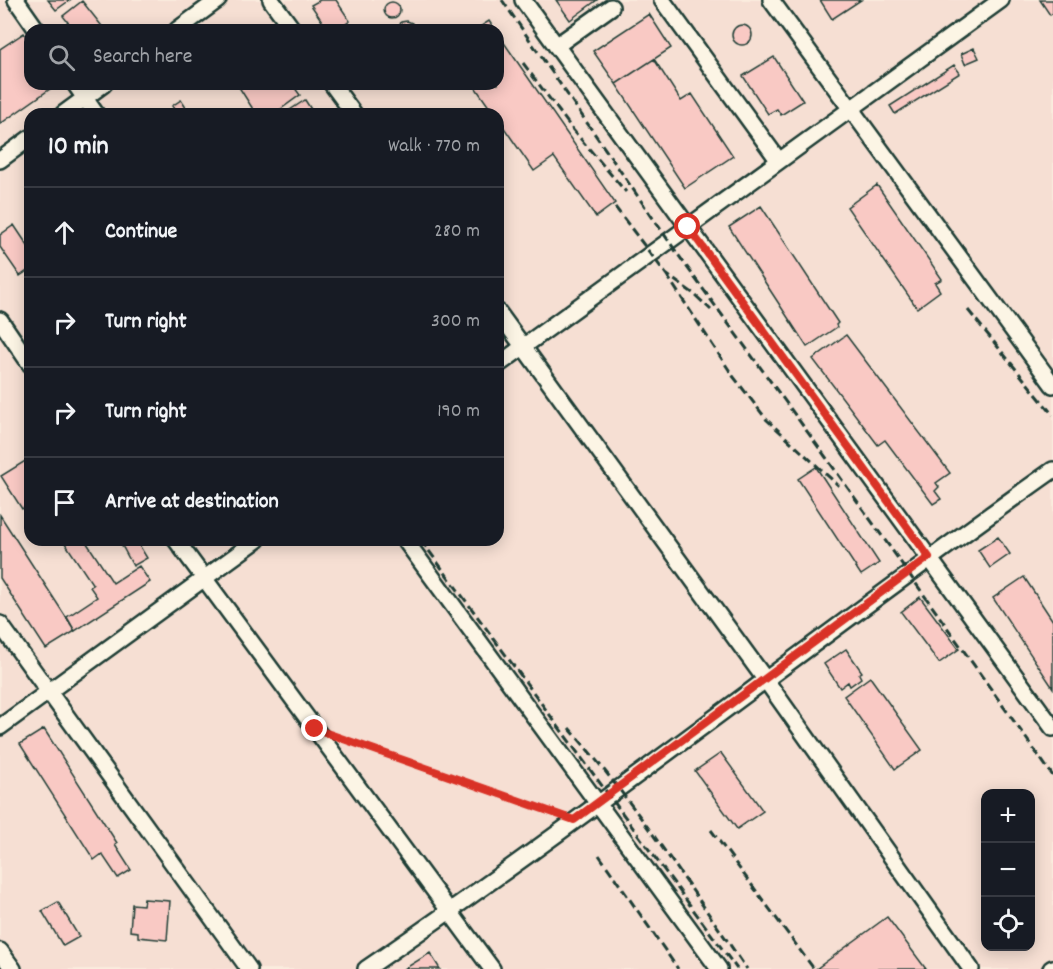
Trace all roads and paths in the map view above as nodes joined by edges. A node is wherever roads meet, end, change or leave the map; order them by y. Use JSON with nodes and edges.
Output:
{"nodes":[{"id":1,"x":16,"y":0,"type":"edge"},
{"id":2,"x":218,"y":0,"type":"edge"},
{"id":3,"x":271,"y":0,"type":"edge"},
{"id":4,"x":523,"y":0,"type":"edge"},
{"id":5,"x":662,"y":0,"type":"edge"},
{"id":6,"x":771,"y":0,"type":"edge"},
{"id":7,"x":1001,"y":0,"type":"edge"},
{"id":8,"x":613,"y":2,"type":"edge"},
{"id":9,"x":33,"y":24,"type":"edge"},
{"id":10,"x":185,"y":24,"type":"edge"},
{"id":11,"x":289,"y":24,"type":"edge"},
{"id":12,"x":556,"y":46,"type":"junction"},
{"id":13,"x":79,"y":90,"type":"edge"},
{"id":14,"x":96,"y":90,"type":"edge"},
{"id":15,"x":336,"y":90,"type":"edge"},
{"id":16,"x":85,"y":98,"type":"junction"},
{"id":17,"x":71,"y":108,"type":"edge"},
{"id":18,"x":92,"y":108,"type":"edge"},
{"id":19,"x":350,"y":108,"type":"edge"},
{"id":20,"x":851,"y":109,"type":"junction"},
{"id":21,"x":24,"y":143,"type":"edge"},
{"id":22,"x":0,"y":160,"type":"edge"},
{"id":23,"x":779,"y":161,"type":"junction"},
{"id":24,"x":688,"y":227,"type":"junction"},
{"id":25,"x":0,"y":320,"type":"edge"},
{"id":26,"x":504,"y":320,"type":"edge"},
{"id":27,"x":523,"y":347,"type":"junction"},
{"id":28,"x":24,"y":355,"type":"edge"},
{"id":29,"x":504,"y":361,"type":"edge"},
{"id":30,"x":1053,"y":385,"type":"edge"},
{"id":31,"x":1053,"y":470,"type":"edge"},
{"id":32,"x":180,"y":546,"type":"edge"},
{"id":33,"x":249,"y":546,"type":"edge"},
{"id":34,"x":409,"y":546,"type":"edge"},
{"id":35,"x":929,"y":557,"type":"junction"},
{"id":36,"x":204,"y":579,"type":"junction"},
{"id":37,"x":0,"y":624,"type":"edge"},
{"id":38,"x":765,"y":679,"type":"junction"},
{"id":39,"x":48,"y":692,"type":"junction"},
{"id":40,"x":0,"y":727,"type":"edge"},
{"id":41,"x":1053,"y":728,"type":"edge"},
{"id":42,"x":337,"y":737,"type":"dead end"},
{"id":43,"x":598,"y":802,"type":"junction"},
{"id":44,"x":574,"y":820,"type":"junction"},
{"id":45,"x":450,"y":912,"type":"junction"},
{"id":46,"x":0,"y":951,"type":"edge"},
{"id":47,"x":13,"y":969,"type":"edge"},
{"id":48,"x":249,"y":969,"type":"edge"},
{"id":49,"x":366,"y":969,"type":"edge"},
{"id":50,"x":492,"y":969,"type":"edge"},
{"id":51,"x":719,"y":969,"type":"edge"},
{"id":52,"x":971,"y":969,"type":"edge"}],
"edges":[{"from":1,"to":9,"type":"street"},
{"from":2,"to":10,"type":"street"},
{"from":3,"to":11,"type":"street"},
{"from":4,"to":12,"type":"street"},
{"from":5,"to":23,"type":"street"},
{"from":6,"to":20,"type":"street"},
{"from":7,"to":20,"type":"street"},
{"from":8,"to":12,"type":"street"},
{"from":12,"to":24,"type":"street"},
{"from":13,"to":16,"type":"street"},
{"from":14,"to":16,"type":"street"},
{"from":15,"to":19,"type":"street"},
{"from":16,"to":17,"type":"street"},
{"from":16,"to":18,"type":"street"},
{"from":20,"to":23,"type":"street"},
{"from":20,"to":30,"type":"street"},
{"from":21,"to":22,"type":"street"},
{"from":23,"to":24,"type":"street"},
{"from":24,"to":27,"type":"street"},
{"from":24,"to":35,"type":"street"},
{"from":25,"to":28,"type":"street"},
{"from":26,"to":27,"type":"street"},
{"from":27,"to":29,"type":"street"},
{"from":27,"to":38,"type":"street"},
{"from":31,"to":35,"type":"street"},
{"from":32,"to":36,"type":"street"},
{"from":33,"to":36,"type":"street"},
{"from":34,"to":43,"type":"street"},
{"from":35,"to":38,"type":"street"},
{"from":35,"to":41,"type":"street"},
{"from":36,"to":39,"type":"street"},
{"from":36,"to":45,"type":"street"},
{"from":37,"to":39,"type":"street"},
{"from":38,"to":43,"type":"street"},
{"from":38,"to":52,"type":"street"},
{"from":39,"to":40,"type":"street"},
{"from":39,"to":48,"type":"street"},
{"from":42,"to":44,"type":"path"},
{"from":43,"to":44,"type":"street"},
{"from":43,"to":51,"type":"street"},
{"from":44,"to":45,"type":"street"},
{"from":45,"to":49,"type":"street"},
{"from":45,"to":50,"type":"street"},
{"from":46,"to":47,"type":"street"}]}
